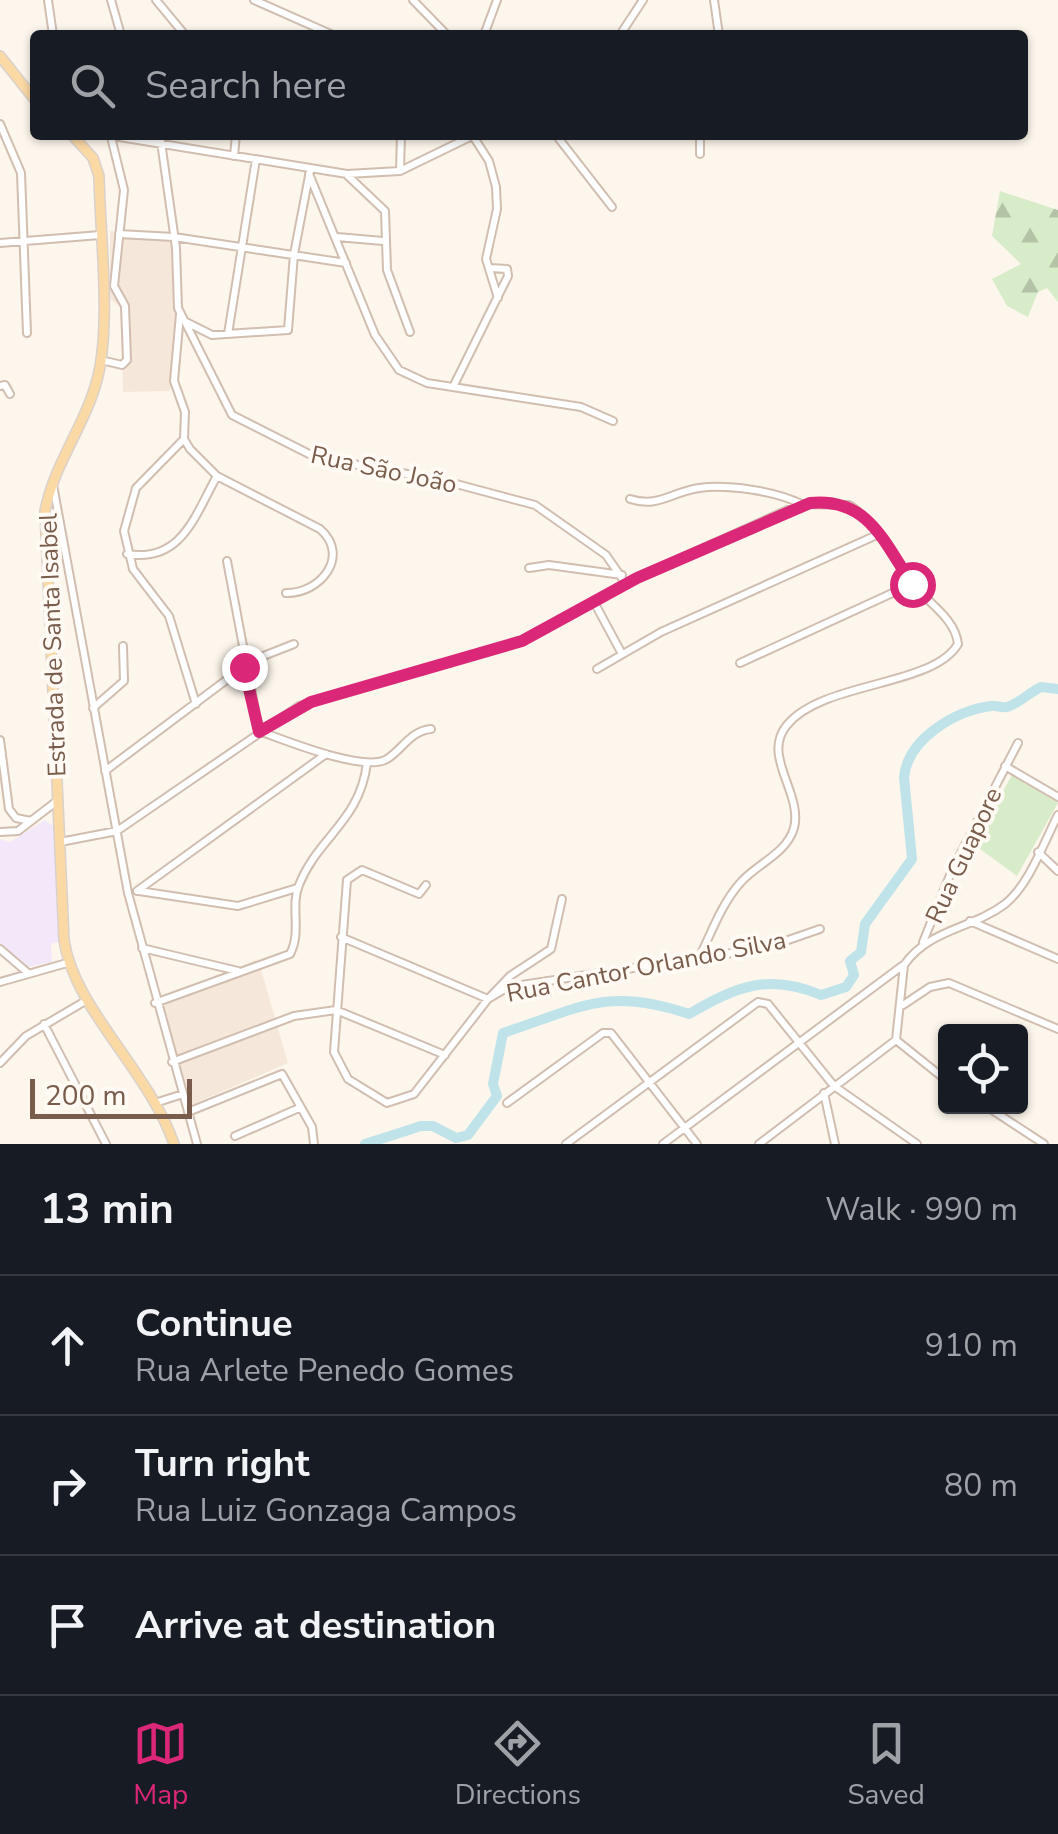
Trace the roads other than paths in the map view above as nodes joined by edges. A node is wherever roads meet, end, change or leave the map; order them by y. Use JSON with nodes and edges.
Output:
{"nodes":[{"id":1,"x":48,"y":0,"type":"edge"},
{"id":2,"x":111,"y":0,"type":"edge"},
{"id":3,"x":156,"y":0,"type":"edge"},
{"id":4,"x":254,"y":0,"type":"edge"},
{"id":5,"x":412,"y":0,"type":"edge"},
{"id":6,"x":498,"y":0,"type":"edge"},
{"id":7,"x":643,"y":0,"type":"edge"},
{"id":8,"x":714,"y":0,"type":"edge"},
{"id":9,"x":52,"y":30,"type":"edge"},
{"id":10,"x":120,"y":30,"type":"edge"},
{"id":11,"x":181,"y":30,"type":"edge"},
{"id":12,"x":322,"y":30,"type":"edge"},
{"id":13,"x":442,"y":30,"type":"edge"},
{"id":14,"x":486,"y":30,"type":"edge"},
{"id":15,"x":623,"y":30,"type":"edge"},
{"id":16,"x":718,"y":30,"type":"edge"},
{"id":17,"x":1,"y":60,"type":"edge"},
{"id":18,"x":30,"y":94,"type":"edge"},
{"id":19,"x":0,"y":124,"type":"edge"},
{"id":20,"x":76,"y":140,"type":"edge"},
{"id":21,"x":110,"y":140,"type":"edge"},
{"id":22,"x":160,"y":140,"type":"edge"},
{"id":23,"x":236,"y":140,"type":"edge"},
{"id":24,"x":402,"y":140,"type":"edge"},
{"id":25,"x":463,"y":140,"type":"edge"},
{"id":26,"x":476,"y":140,"type":"edge"},
{"id":27,"x":560,"y":140,"type":"edge"},
{"id":28,"x":700,"y":140,"type":"edge"},
{"id":29,"x":700,"y":154,"type":"dead end"},
{"id":30,"x":234,"y":156,"type":"junction"},
{"id":31,"x":256,"y":159,"type":"junction"},
{"id":32,"x":400,"y":171,"type":"junction"},
{"id":33,"x":310,"y":172,"type":"junction"},
{"id":34,"x":346,"y":174,"type":"junction"},
{"id":35,"x":612,"y":206,"type":"dead end"},
{"id":36,"x":119,"y":234,"type":"junction"},
{"id":37,"x":174,"y":237,"type":"junction"},
{"id":38,"x":337,"y":238,"type":"junction"},
{"id":39,"x":26,"y":240,"type":"junction"},
{"id":40,"x":100,"y":241,"type":"junction"},
{"id":41,"x":383,"y":241,"type":"junction"},
{"id":42,"x":0,"y":243,"type":"edge"},
{"id":43,"x":116,"y":246,"type":"junction"},
{"id":44,"x":242,"y":249,"type":"junction"},
{"id":45,"x":294,"y":254,"type":"junction"},
{"id":46,"x":347,"y":263,"type":"junction"},
{"id":47,"x":488,"y":268,"type":"junction"},
{"id":48,"x":114,"y":291,"type":"junction"},
{"id":49,"x":101,"y":292,"type":"junction"},
{"id":50,"x":498,"y":298,"type":"junction"},
{"id":51,"x":183,"y":318,"type":"junction"},
{"id":52,"x":410,"y":332,"type":"dead end"},
{"id":53,"x":27,"y":333,"type":"dead end"},
{"id":54,"x":228,"y":334,"type":"junction"},
{"id":55,"x":100,"y":360,"type":"junction"},
{"id":56,"x":454,"y":385,"type":"junction"},
{"id":57,"x":0,"y":386,"type":"edge"},
{"id":58,"x":10,"y":394,"type":"dead end"},
{"id":59,"x":613,"y":422,"type":"dead end"},
{"id":60,"x":184,"y":439,"type":"junction"},
{"id":61,"x":217,"y":476,"type":"junction"},
{"id":62,"x":53,"y":483,"type":"junction"},
{"id":63,"x":630,"y":499,"type":"dead end"},
{"id":64,"x":801,"y":504,"type":"junction"},
{"id":65,"x":879,"y":534,"type":"junction"},
{"id":66,"x":126,"y":554,"type":"junction"},
{"id":67,"x":227,"y":561,"type":"dead end"},
{"id":68,"x":529,"y":568,"type":"dead end"},
{"id":69,"x":622,"y":575,"type":"junction"},
{"id":70,"x":626,"y":584,"type":"junction"},
{"id":71,"x":912,"y":584,"type":"junction"},
{"id":72,"x":286,"y":594,"type":"dead end"},
{"id":73,"x":594,"y":602,"type":"junction"},
{"id":74,"x":294,"y":644,"type":"dead end"},
{"id":75,"x":122,"y":646,"type":"dead end"},
{"id":76,"x":622,"y":654,"type":"junction"},
{"id":77,"x":740,"y":663,"type":"dead end"},
{"id":78,"x":244,"y":667,"type":"junction"},
{"id":79,"x":596,"y":668,"type":"dead end"},
{"id":80,"x":196,"y":704,"type":"junction"},
{"id":81,"x":94,"y":708,"type":"junction"},
{"id":82,"x":431,"y":730,"type":"dead end"},
{"id":83,"x":259,"y":732,"type":"junction"},
{"id":84,"x":0,"y":740,"type":"edge"},
{"id":85,"x":1018,"y":743,"type":"dead end"},
{"id":86,"x":327,"y":753,"type":"junction"},
{"id":87,"x":367,"y":763,"type":"junction"},
{"id":88,"x":1005,"y":766,"type":"junction"},
{"id":89,"x":105,"y":771,"type":"junction"},
{"id":90,"x":1058,"y":797,"type":"edge"},
{"id":91,"x":57,"y":801,"type":"junction"},
{"id":92,"x":1058,"y":815,"type":"edge"},
{"id":93,"x":31,"y":821,"type":"junction"},
{"id":94,"x":117,"y":831,"type":"junction"},
{"id":95,"x":0,"y":832,"type":"edge"},
{"id":96,"x":60,"y":842,"type":"junction"},
{"id":97,"x":1038,"y":852,"type":"junction"},
{"id":98,"x":1058,"y":871,"type":"edge"},
{"id":99,"x":426,"y":884,"type":"dead end"},
{"id":100,"x":297,"y":888,"type":"junction"},
{"id":101,"x":132,"y":892,"type":"junction"},
{"id":102,"x":562,"y":899,"type":"dead end"},
{"id":103,"x":970,"y":921,"type":"junction"},
{"id":104,"x":820,"y":929,"type":"dead end"},
{"id":105,"x":341,"y":937,"type":"junction"},
{"id":106,"x":923,"y":944,"type":"junction"},
{"id":107,"x":142,"y":948,"type":"junction"},
{"id":108,"x":0,"y":950,"type":"edge"},
{"id":109,"x":700,"y":956,"type":"junction"},
{"id":110,"x":1058,"y":959,"type":"edge"},
{"id":111,"x":67,"y":962,"type":"junction"},
{"id":112,"x":904,"y":965,"type":"junction"},
{"id":113,"x":240,"y":972,"type":"junction"},
{"id":114,"x":29,"y":974,"type":"junction"},
{"id":115,"x":0,"y":982,"type":"edge"},
{"id":116,"x":488,"y":999,"type":"junction"},
{"id":117,"x":88,"y":1000,"type":"junction"},
{"id":118,"x":155,"y":1003,"type":"junction"},
{"id":119,"x":902,"y":1005,"type":"junction"},
{"id":120,"x":336,"y":1010,"type":"junction"},
{"id":121,"x":44,"y":1024,"type":"junction"},
{"id":122,"x":1058,"y":1029,"type":"edge"},
{"id":123,"x":896,"y":1040,"type":"junction"},
{"id":124,"x":796,"y":1042,"type":"junction"},
{"id":125,"x":444,"y":1056,"type":"junction"},
{"id":126,"x":172,"y":1062,"type":"junction"},
{"id":127,"x":0,"y":1063,"type":"edge"},
{"id":128,"x":938,"y":1074,"type":"edge"},
{"id":129,"x":650,"y":1083,"type":"junction"},
{"id":130,"x":834,"y":1086,"type":"junction"},
{"id":131,"x":824,"y":1093,"type":"junction"},
{"id":132,"x":183,"y":1094,"type":"junction"},
{"id":133,"x":158,"y":1102,"type":"junction"},
{"id":134,"x":507,"y":1103,"type":"dead end"},
{"id":135,"x":299,"y":1108,"type":"junction"},
{"id":136,"x":188,"y":1112,"type":"junction"},
{"id":137,"x":998,"y":1114,"type":"edge"},
{"id":138,"x":684,"y":1128,"type":"junction"},
{"id":139,"x":235,"y":1136,"type":"dead end"},
{"id":140,"x":832,"y":1143,"type":"edge"},
{"id":141,"x":106,"y":1144,"type":"edge"},
{"id":142,"x":174,"y":1144,"type":"edge"},
{"id":143,"x":197,"y":1144,"type":"edge"},
{"id":144,"x":314,"y":1144,"type":"edge"},
{"id":145,"x":566,"y":1144,"type":"edge"},
{"id":146,"x":663,"y":1144,"type":"edge"},
{"id":147,"x":697,"y":1144,"type":"edge"},
{"id":148,"x":759,"y":1144,"type":"edge"},
{"id":149,"x":917,"y":1144,"type":"edge"},
{"id":150,"x":1044,"y":1144,"type":"edge"}],
"edges":[{"from":1,"to":9,"type":"street"},
{"from":2,"to":10,"type":"street"},
{"from":3,"to":11,"type":"street"},
{"from":4,"to":12,"type":"street"},
{"from":5,"to":13,"type":"street"},
{"from":6,"to":14,"type":"street"},
{"from":7,"to":15,"type":"street"},
{"from":8,"to":16,"type":"street"},
{"from":17,"to":18,"type":"main road"},
{"from":19,"to":39,"type":"street"},
{"from":20,"to":40,"type":"main road","name":"Estrada de Santa Isabel"},
{"from":21,"to":36,"type":"street"},
{"from":22,"to":30,"type":"street"},
{"from":22,"to":37,"type":"street","name":"Rua São João"},
{"from":23,"to":30,"type":"street"},
{"from":24,"to":32,"type":"street"},
{"from":25,"to":32,"type":"street"},
{"from":26,"to":47,"type":"street"},
{"from":27,"to":35,"type":"street"},
{"from":28,"to":29,"type":"street"},
{"from":30,"to":31,"type":"street"},
{"from":31,"to":33,"type":"street"},
{"from":31,"to":44,"type":"street"},
{"from":32,"to":34,"type":"street"},
{"from":33,"to":34,"type":"street"},
{"from":33,"to":38,"type":"street"},
{"from":33,"to":45,"type":"street"},
{"from":34,"to":41,"type":"street"},
{"from":36,"to":37,"type":"street"},
{"from":36,"to":43,"type":"street"},
{"from":37,"to":44,"type":"street"},
{"from":37,"to":51,"type":"street","name":"Rua São João"},
{"from":38,"to":41,"type":"street"},
{"from":38,"to":46,"type":"street"},
{"from":39,"to":40,"type":"street"},
{"from":39,"to":42,"type":"street"},
{"from":39,"to":53,"type":"street"},
{"from":40,"to":43,"type":"street"},
{"from":40,"to":49,"type":"main road","name":"Estrada de Santa Isabel"},
{"from":41,"to":52,"type":"street"},
{"from":43,"to":48,"type":"street"},
{"from":44,"to":45,"type":"street"},
{"from":44,"to":54,"type":"street"},
{"from":45,"to":46,"type":"street"},
{"from":45,"to":54,"type":"street"},
{"from":46,"to":56,"type":"street"},
{"from":47,"to":50,"type":"street"},
{"from":47,"to":50,"type":"street"},
{"from":48,"to":49,"type":"street"},
{"from":48,"to":55,"type":"street"},
{"from":49,"to":55,"type":"main road","name":"Estrada de Santa Isabel"},
{"from":50,"to":56,"type":"street"},
{"from":51,"to":54,"type":"street"},
{"from":51,"to":60,"type":"street"},
{"from":51,"to":69,"type":"street","name":"Rua São João"},
{"from":55,"to":62,"type":"main road","name":"Estrada de Santa Isabel"},
{"from":56,"to":59,"type":"street"},
{"from":57,"to":58,"type":"street"},
{"from":60,"to":61,"type":"street"},
{"from":60,"to":66,"type":"street"},
{"from":61,"to":66,"type":"street"},
{"from":61,"to":72,"type":"street"},
{"from":62,"to":81,"type":"street"},
{"from":62,"to":91,"type":"main road","name":"Estrada de Santa Isabel"},
{"from":63,"to":64,"type":"street"},
{"from":64,"to":65,"type":"street"},
{"from":64,"to":70,"type":"street"},
{"from":65,"to":71,"type":"street"},
{"from":65,"to":76,"type":"street"},
{"from":66,"to":80,"type":"street"},
{"from":67,"to":78,"type":"street"},
{"from":68,"to":69,"type":"street"},
{"from":69,"to":70,"type":"street","name":"Rua São João"},
{"from":70,"to":73,"type":"street"},
{"from":71,"to":77,"type":"street"},
{"from":71,"to":109,"type":"street"},
{"from":73,"to":76,"type":"street"},
{"from":73,"to":83,"type":"street"},
{"from":74,"to":78,"type":"street"},
{"from":75,"to":81,"type":"street"},
{"from":76,"to":79,"type":"street"},
{"from":78,"to":80,"type":"street"},
{"from":78,"to":83,"type":"street"},
{"from":80,"to":89,"type":"street"},
{"from":81,"to":89,"type":"street"},
{"from":82,"to":87,"type":"street"},
{"from":83,"to":86,"type":"street"},
{"from":83,"to":94,"type":"street"},
{"from":84,"to":93,"type":"street"},
{"from":85,"to":88,"type":"street","name":"Rua Guapore"},
{"from":86,"to":87,"type":"street"},
{"from":86,"to":101,"type":"street"},
{"from":87,"to":100,"type":"street"},
{"from":88,"to":90,"type":"street","name":"Rua Guapore"},
{"from":88,"to":106,"type":"street","name":"Rua Guapore"},
{"from":89,"to":94,"type":"street"},
{"from":91,"to":93,"type":"street"},
{"from":91,"to":96,"type":"main road","name":"Estrada de Santa Isabel"},
{"from":92,"to":97,"type":"street"},
{"from":93,"to":95,"type":"street"},
{"from":94,"to":96,"type":"street"},
{"from":94,"to":101,"type":"street"},
{"from":96,"to":111,"type":"main road","name":"Estrada de Santa Isabel"},
{"from":97,"to":98,"type":"street"},
{"from":97,"to":103,"type":"street"},
{"from":99,"to":105,"type":"street","name":"Rua Cantor Orlando Silva"},
{"from":100,"to":101,"type":"street"},
{"from":100,"to":113,"type":"street"},
{"from":101,"to":107,"type":"street"},
{"from":102,"to":116,"type":"street"},
{"from":103,"to":106,"type":"street"},
{"from":103,"to":110,"type":"street"},
{"from":104,"to":109,"type":"street","name":"Rua Cantor Orlando Silva"},
{"from":105,"to":116,"type":"street"},
{"from":105,"to":120,"type":"street","name":"Rua Cantor Orlando Silva"},
{"from":106,"to":112,"type":"street"},
{"from":107,"to":113,"type":"street"},
{"from":107,"to":118,"type":"street"},
{"from":108,"to":114,"type":"street"},
{"from":109,"to":116,"type":"street","name":"Rua Cantor Orlando Silva"},
{"from":111,"to":114,"type":"street"},
{"from":111,"to":117,"type":"main road","name":"Estrada de Santa Isabel"},
{"from":112,"to":119,"type":"street"},
{"from":112,"to":124,"type":"street"},
{"from":113,"to":118,"type":"street"},
{"from":114,"to":115,"type":"street"},
{"from":116,"to":125,"type":"street","name":"Rua Cantor Orlando Silva"},
{"from":117,"to":121,"type":"street"},
{"from":117,"to":133,"type":"main road","name":"Estrada de Santa Isabel"},
{"from":118,"to":126,"type":"street"},
{"from":119,"to":122,"type":"street"},
{"from":119,"to":123,"type":"street"},
{"from":120,"to":125,"type":"street"},
{"from":120,"to":125,"type":"street","name":"Rua Cantor Orlando Silva"},
{"from":120,"to":126,"type":"street"},
{"from":121,"to":127,"type":"street"},
{"from":121,"to":141,"type":"street"},
{"from":123,"to":128,"type":"street"},
{"from":123,"to":130,"type":"street"},
{"from":124,"to":129,"type":"street"},
{"from":124,"to":130,"type":"street"},
{"from":124,"to":138,"type":"street"},
{"from":126,"to":132,"type":"street"},
{"from":129,"to":134,"type":"street"},
{"from":129,"to":138,"type":"street"},
{"from":129,"to":145,"type":"street"},
{"from":130,"to":131,"type":"street"},
{"from":130,"to":149,"type":"street"},
{"from":131,"to":140,"type":"street"},
{"from":131,"to":148,"type":"street"},
{"from":132,"to":133,"type":"street"},
{"from":132,"to":136,"type":"street"},
{"from":133,"to":142,"type":"main road","name":"Estrada de Santa Isabel"},
{"from":135,"to":136,"type":"street"},
{"from":135,"to":139,"type":"street"},
{"from":135,"to":144,"type":"street"},
{"from":136,"to":143,"type":"street"},
{"from":137,"to":150,"type":"street"},
{"from":138,"to":146,"type":"street"},
{"from":138,"to":147,"type":"street"}]}
